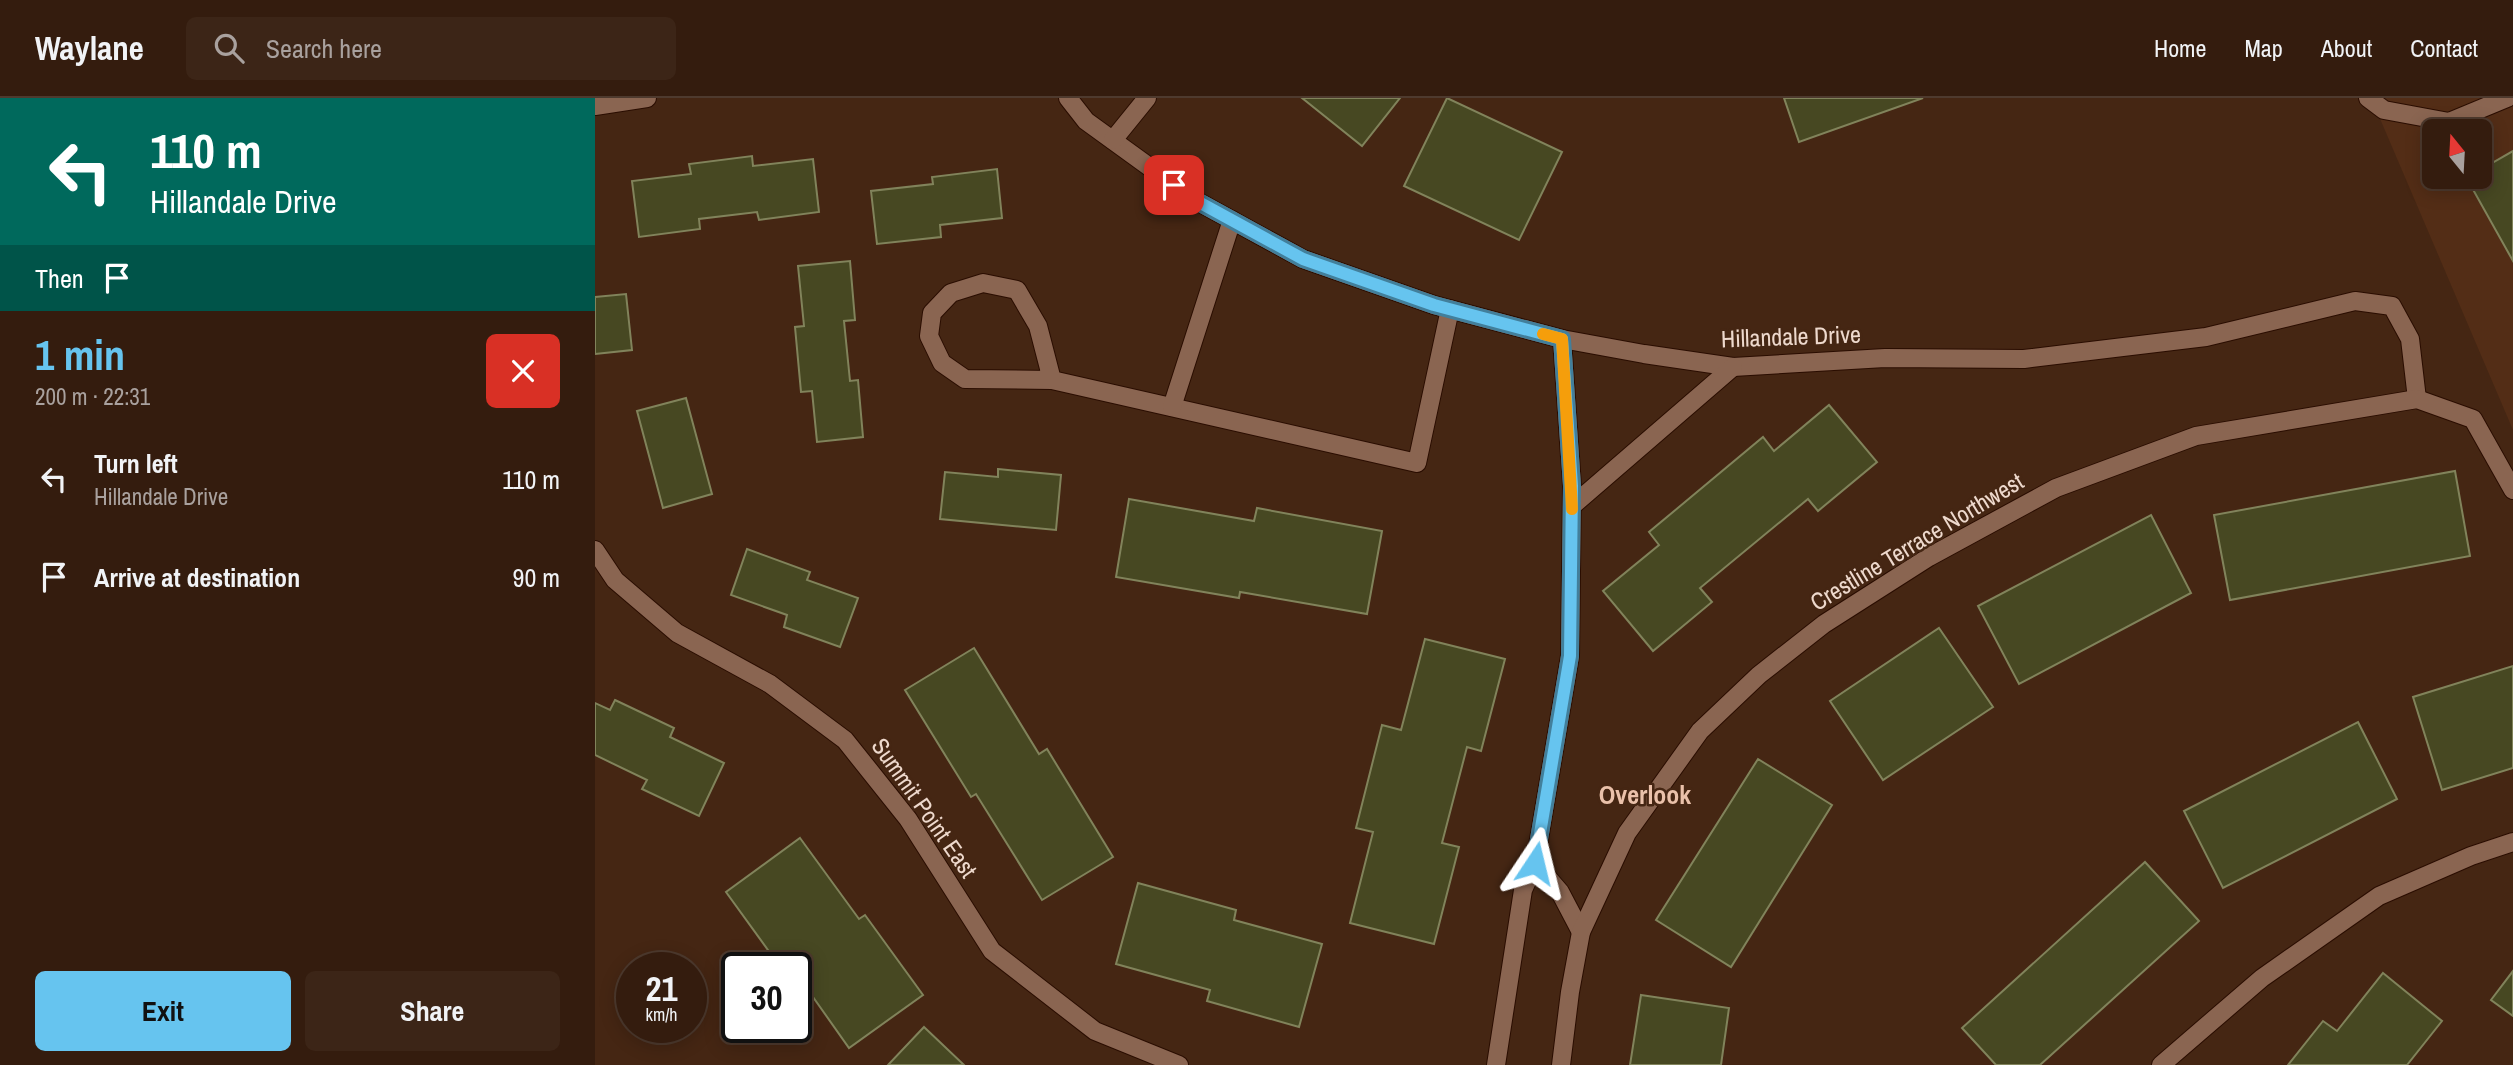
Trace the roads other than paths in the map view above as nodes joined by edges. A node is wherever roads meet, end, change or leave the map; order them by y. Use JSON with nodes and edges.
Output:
{"nodes":[{"id":1,"x":647,"y":98,"type":"edge"},
{"id":2,"x":1068,"y":98,"type":"edge"},
{"id":3,"x":1147,"y":98,"type":"edge"},
{"id":4,"x":2368,"y":98,"type":"edge"},
{"id":5,"x":2507,"y":98,"type":"edge"},
{"id":6,"x":595,"y":106,"type":"edge"},
{"id":7,"x":1113,"y":140,"type":"junction"},
{"id":8,"x":1232,"y":220,"type":"junction"},
{"id":9,"x":1450,"y":310,"type":"junction"},
{"id":10,"x":1562,"y":339,"type":"junction"},
{"id":11,"x":1733,"y":367,"type":"junction"},
{"id":12,"x":1052,"y":380,"type":"junction"},
{"id":13,"x":2417,"y":400,"type":"junction"},
{"id":14,"x":1172,"y":407,"type":"junction"},
{"id":15,"x":2513,"y":490,"type":"edge"},
{"id":16,"x":1572,"y":506,"type":"junction"},
{"id":17,"x":595,"y":550,"type":"edge"},
{"id":18,"x":2513,"y":842,"type":"edge"},
{"id":19,"x":1535,"y":863,"type":"junction"},
{"id":20,"x":1581,"y":932,"type":"junction"},
{"id":21,"x":1179,"y":1065,"type":"edge"},
{"id":22,"x":1496,"y":1065,"type":"edge"},
{"id":23,"x":1562,"y":1065,"type":"edge"},
{"id":24,"x":2161,"y":1065,"type":"edge"}],
"edges":[{"from":1,"to":6,"type":"street"},
{"from":2,"to":7,"type":"street","name":"Hillandale Drive"},
{"from":3,"to":7,"type":"street"},
{"from":4,"to":5,"type":"street"},
{"from":7,"to":8,"type":"street","name":"Hillandale Drive"},
{"from":8,"to":9,"type":"street","name":"Hillandale Drive"},
{"from":8,"to":14,"type":"street"},
{"from":9,"to":10,"type":"street","name":"Hillandale Drive"},
{"from":9,"to":14,"type":"street"},
{"from":10,"to":11,"type":"street","name":"Hillandale Drive"},
{"from":10,"to":16,"type":"street"},
{"from":11,"to":13,"type":"street","name":"Hillandale Drive"},
{"from":11,"to":16,"type":"street"},
{"from":12,"to":12,"type":"street"},
{"from":12,"to":14,"type":"street"},
{"from":13,"to":15,"type":"street"},
{"from":13,"to":20,"type":"street","name":"Crestline Terrace Northwest"},
{"from":16,"to":19,"type":"street"},
{"from":17,"to":21,"type":"street","name":"Summit Point East"},
{"from":18,"to":24,"type":"street"},
{"from":19,"to":20,"type":"street"},
{"from":19,"to":22,"type":"street"},
{"from":20,"to":23,"type":"street","name":"Crestline Terrace Northwest"}]}
